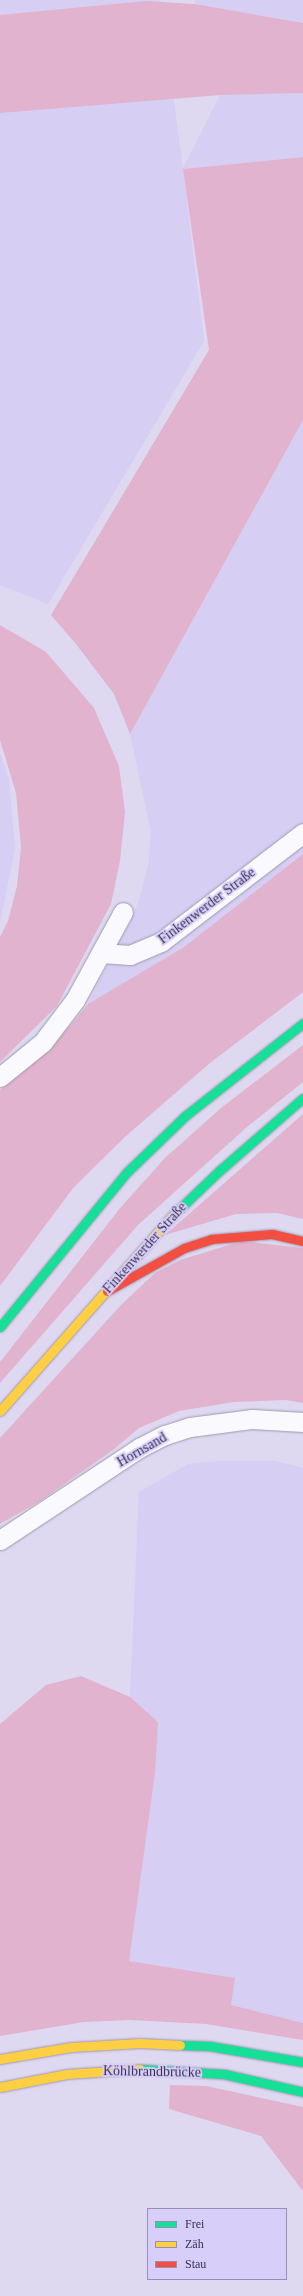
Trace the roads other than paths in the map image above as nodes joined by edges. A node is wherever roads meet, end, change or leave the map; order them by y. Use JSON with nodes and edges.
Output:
{"nodes":[{"id":1,"x":303,"y":833,"type":"edge"},
{"id":2,"x":123,"y":912,"type":"dead end"},
{"id":3,"x":101,"y":953,"type":"junction"},
{"id":4,"x":303,"y":1023,"type":"edge"},
{"id":5,"x":0,"y":1077,"type":"edge"},
{"id":6,"x":303,"y":1098,"type":"edge"},
{"id":7,"x":303,"y":1240,"type":"edge"},
{"id":8,"x":107,"y":1291,"type":"junction"},
{"id":9,"x":0,"y":1327,"type":"edge"},
{"id":10,"x":0,"y":1411,"type":"edge"},
{"id":11,"x":303,"y":1422,"type":"edge"},
{"id":12,"x":0,"y":1540,"type":"edge"},
{"id":13,"x":0,"y":2059,"type":"edge"},
{"id":14,"x":303,"y":2062,"type":"edge"},
{"id":15,"x":0,"y":2087,"type":"edge"},
{"id":16,"x":303,"y":2092,"type":"edge"}],
"edges":[{"from":1,"to":3,"type":"street","name":"Finkenwerder Straße"},
{"from":2,"to":3,"type":"street"},
{"from":3,"to":5,"type":"street"},
{"from":4,"to":9,"type":"main road"},
{"from":6,"to":8,"type":"main road","name":"Finkenwerder Straße"},
{"from":7,"to":8,"type":"main road"},
{"from":8,"to":10,"type":"main road","name":"Finkenwerder Straße"},
{"from":11,"to":12,"type":"street","name":"Hornsand"},
{"from":13,"to":14,"type":"main road","name":"Köhlbrandbrücke"},
{"from":15,"to":16,"type":"main road","name":"Köhlbrandbrücke"}]}
